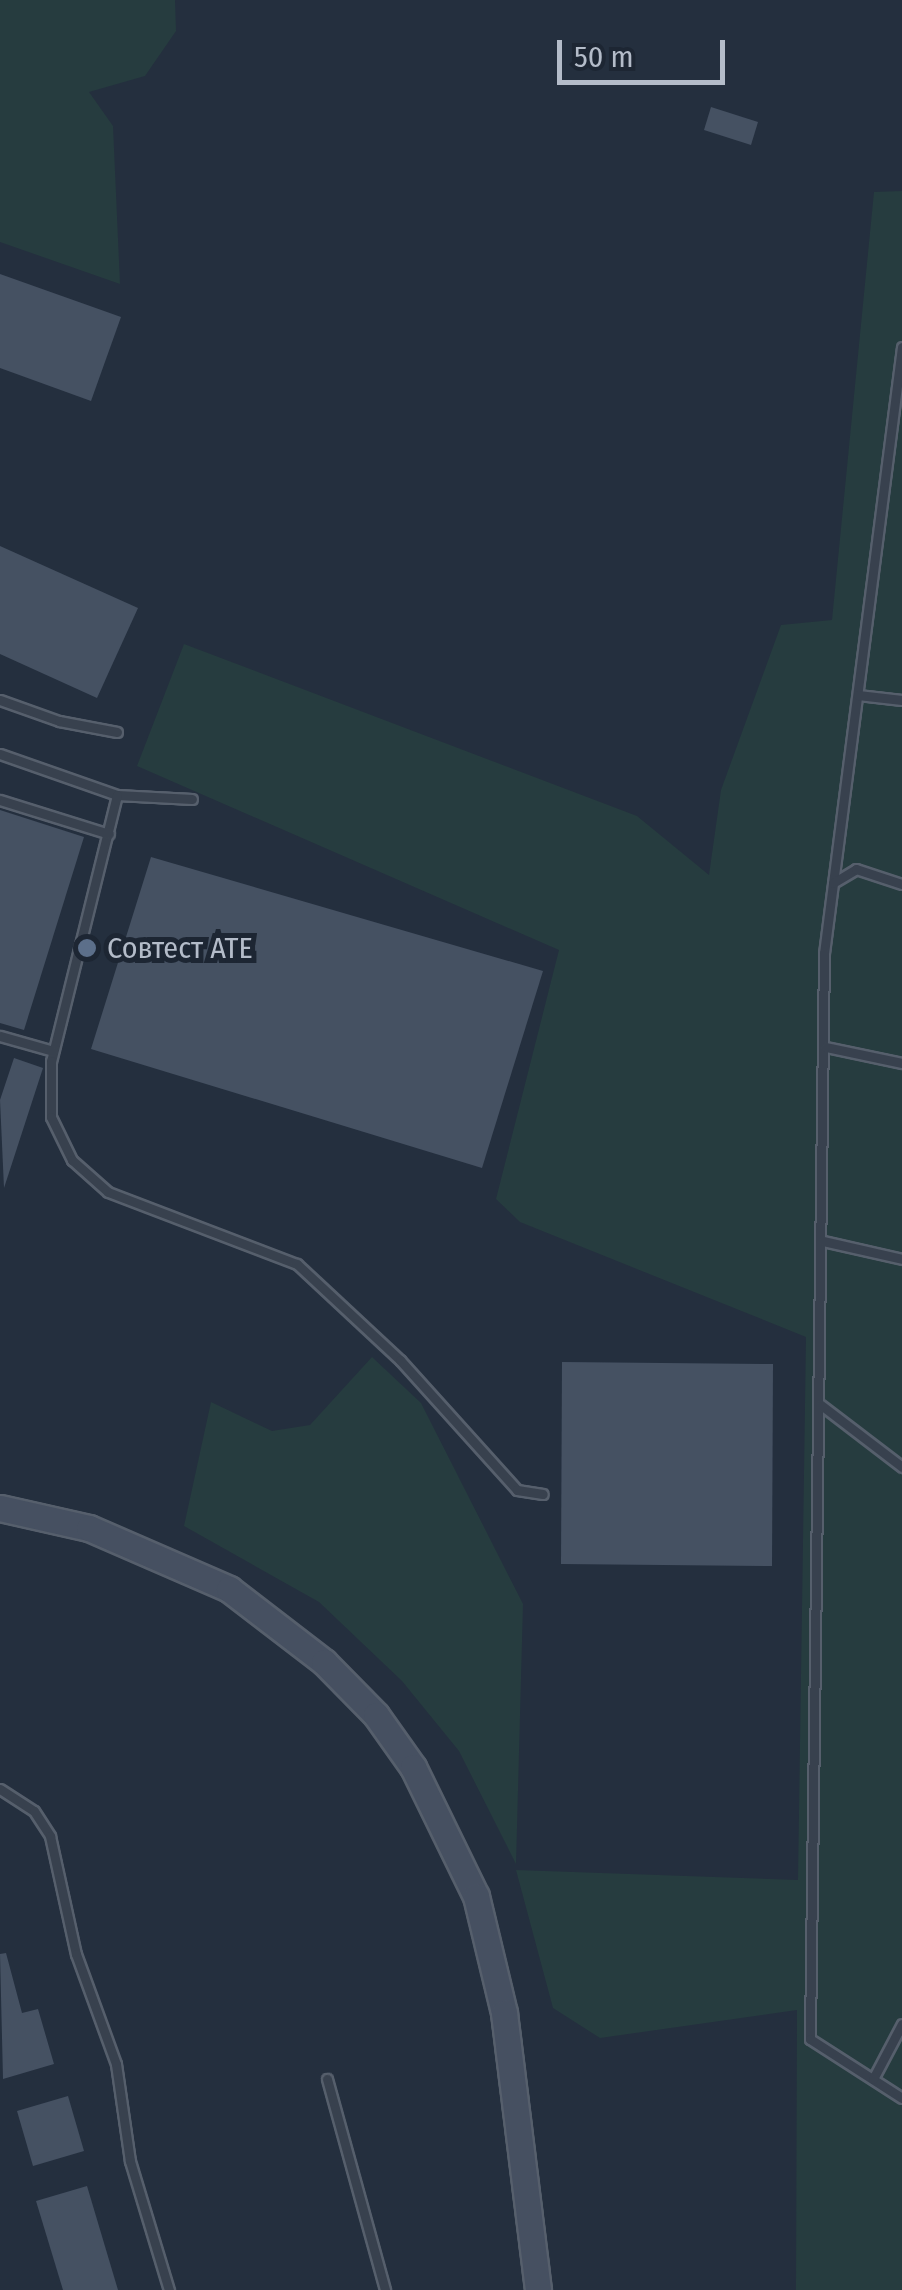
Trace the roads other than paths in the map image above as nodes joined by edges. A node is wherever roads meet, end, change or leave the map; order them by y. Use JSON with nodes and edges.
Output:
{"nodes":[{"id":1,"x":902,"y":347,"type":"edge"},
{"id":2,"x":894,"y":420,"type":"junction"},
{"id":3,"x":902,"y":437,"type":"edge"},
{"id":4,"x":891,"y":446,"type":"junction"},
{"id":5,"x":858,"y":695,"type":"junction"},
{"id":6,"x":0,"y":700,"type":"edge"},
{"id":7,"x":902,"y":700,"type":"edge"},
{"id":8,"x":117,"y":732,"type":"dead end"},
{"id":9,"x":0,"y":754,"type":"edge"},
{"id":10,"x":117,"y":795,"type":"junction"},
{"id":11,"x":192,"y":798,"type":"dead end"},
{"id":12,"x":0,"y":800,"type":"edge"},
{"id":13,"x":109,"y":834,"type":"junction"},
{"id":14,"x":838,"y":848,"type":"junction"},
{"id":15,"x":856,"y":869,"type":"junction"},
{"id":16,"x":902,"y":884,"type":"edge"},
{"id":17,"x":829,"y":892,"type":"junction"},
{"id":18,"x":0,"y":1036,"type":"edge"},
{"id":19,"x":826,"y":1048,"type":"junction"},
{"id":20,"x":53,"y":1051,"type":"junction"},
{"id":21,"x":902,"y":1063,"type":"edge"},
{"id":22,"x":823,"y":1241,"type":"junction"},
{"id":23,"x":902,"y":1259,"type":"edge"},
{"id":24,"x":820,"y":1405,"type":"junction"},
{"id":25,"x":902,"y":1467,"type":"edge"},
{"id":26,"x":543,"y":1494,"type":"dead end"},
{"id":27,"x":0,"y":1508,"type":"edge"},
{"id":28,"x":0,"y":1789,"type":"edge"},
{"id":29,"x":902,"y":2024,"type":"edge"},
{"id":30,"x":327,"y":2079,"type":"dead end"},
{"id":31,"x":873,"y":2079,"type":"junction"},
{"id":32,"x":902,"y":2098,"type":"edge"},
{"id":33,"x":169,"y":2290,"type":"edge"},
{"id":34,"x":385,"y":2290,"type":"edge"},
{"id":35,"x":538,"y":2290,"type":"edge"}],
"edges":[{"from":1,"to":2,"type":"lane"},
{"from":2,"to":3,"type":"lane"},
{"from":2,"to":4,"type":"lane"},
{"from":3,"to":4,"type":"lane"},
{"from":4,"to":5,"type":"lane"},
{"from":5,"to":7,"type":"lane"},
{"from":5,"to":14,"type":"lane"},
{"from":6,"to":8,"type":"lane"},
{"from":9,"to":10,"type":"lane"},
{"from":10,"to":11,"type":"lane"},
{"from":10,"to":13,"type":"lane"},
{"from":12,"to":13,"type":"lane"},
{"from":13,"to":20,"type":"lane"},
{"from":14,"to":15,"type":"lane"},
{"from":14,"to":17,"type":"lane"},
{"from":15,"to":16,"type":"lane"},
{"from":15,"to":17,"type":"lane"},
{"from":17,"to":19,"type":"lane"},
{"from":18,"to":20,"type":"lane"},
{"from":19,"to":21,"type":"lane"},
{"from":19,"to":22,"type":"lane"},
{"from":20,"to":26,"type":"lane"},
{"from":22,"to":23,"type":"lane"},
{"from":22,"to":24,"type":"lane"},
{"from":24,"to":25,"type":"lane"},
{"from":24,"to":31,"type":"lane"},
{"from":27,"to":35,"type":"main road"},
{"from":28,"to":33,"type":"lane"},
{"from":29,"to":31,"type":"lane"},
{"from":30,"to":34,"type":"lane"},
{"from":31,"to":32,"type":"lane"}]}
